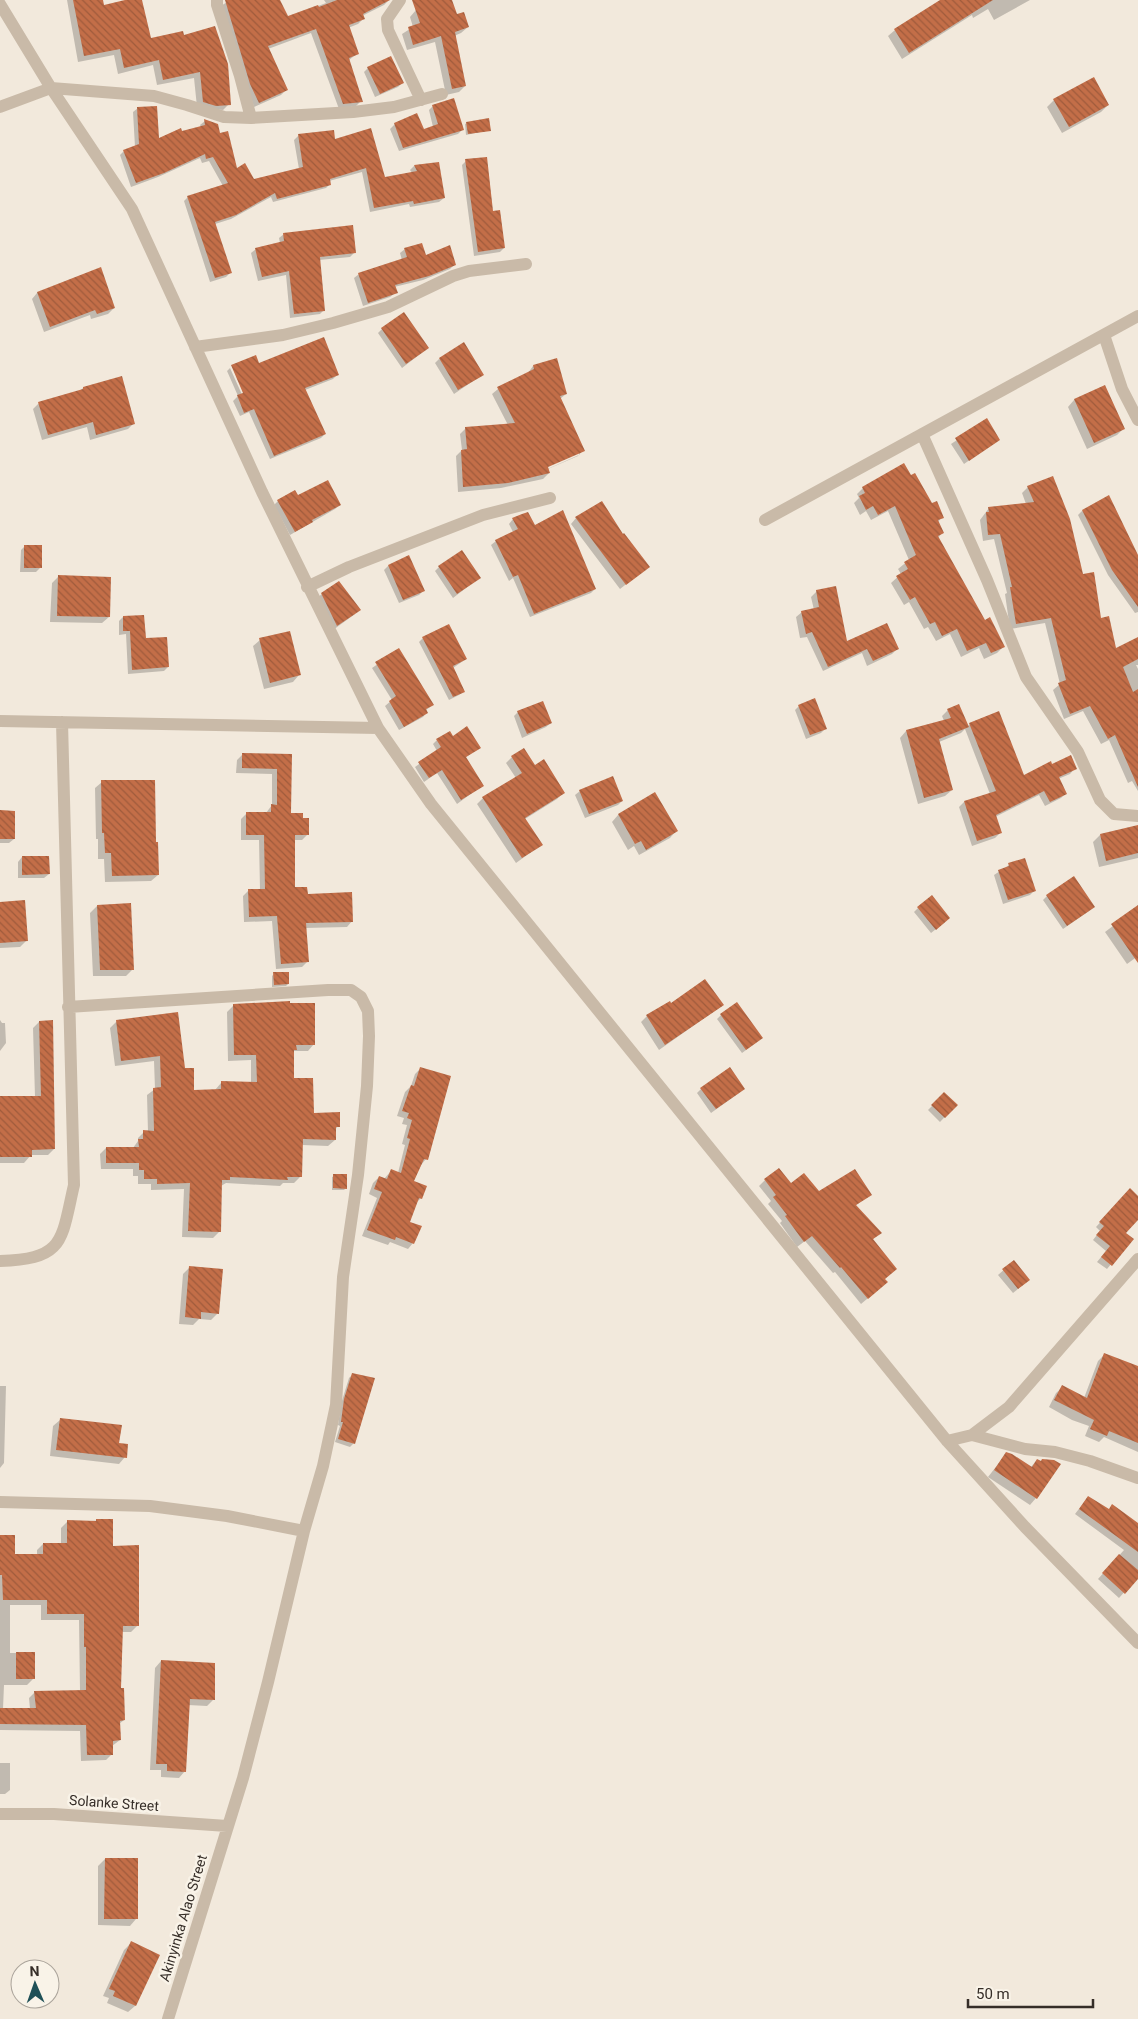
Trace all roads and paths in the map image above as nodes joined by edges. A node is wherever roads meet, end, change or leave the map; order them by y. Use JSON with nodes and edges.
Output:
{"nodes":[{"id":1,"x":217,"y":0,"type":"edge"},
{"id":2,"x":400,"y":0,"type":"edge"},
{"id":3,"x":0,"y":4,"type":"edge"},
{"id":4,"x":51,"y":88,"type":"junction"},
{"id":5,"x":442,"y":94,"type":"dead end"},
{"id":6,"x":421,"y":100,"type":"junction"},
{"id":7,"x":0,"y":107,"type":"edge"},
{"id":8,"x":251,"y":118,"type":"junction"},
{"id":9,"x":526,"y":264,"type":"dead end"},
{"id":10,"x":1138,"y":316,"type":"edge"},
{"id":11,"x":1104,"y":335,"type":"junction"},
{"id":12,"x":195,"y":347,"type":"junction"},
{"id":13,"x":1138,"y":420,"type":"edge"},
{"id":14,"x":922,"y":434,"type":"junction"},
{"id":15,"x":550,"y":498,"type":"dead end"},
{"id":16,"x":765,"y":520,"type":"dead end"},
{"id":17,"x":307,"y":587,"type":"junction"},
{"id":18,"x":0,"y":721,"type":"edge"},
{"id":19,"x":62,"y":722,"type":"junction"},
{"id":20,"x":378,"y":728,"type":"junction"},
{"id":21,"x":1138,"y":816,"type":"edge"},
{"id":22,"x":68,"y":1007,"type":"junction"},
{"id":23,"x":1138,"y":1259,"type":"edge"},
{"id":24,"x":0,"y":1261,"type":"edge"},
{"id":25,"x":972,"y":1435,"type":"junction"},
{"id":26,"x":947,"y":1441,"type":"junction"},
{"id":27,"x":1138,"y":1478,"type":"edge"},
{"id":28,"x":0,"y":1502,"type":"edge"},
{"id":29,"x":304,"y":1531,"type":"junction"},
{"id":30,"x":1138,"y":1643,"type":"edge"},
{"id":31,"x":0,"y":1814,"type":"edge"},
{"id":32,"x":227,"y":1826,"type":"junction"},
{"id":33,"x":168,"y":2019,"type":"edge"}],
"edges":[{"from":1,"to":8,"type":"street"},
{"from":2,"to":6,"type":"street"},
{"from":3,"to":4,"type":"street"},
{"from":4,"to":7,"type":"street"},
{"from":4,"to":8,"type":"street"},
{"from":4,"to":12,"type":"street"},
{"from":5,"to":6,"type":"street"},
{"from":6,"to":8,"type":"street"},
{"from":9,"to":12,"type":"street"},
{"from":10,"to":11,"type":"street"},
{"from":11,"to":13,"type":"street"},
{"from":11,"to":14,"type":"street"},
{"from":12,"to":17,"type":"street"},
{"from":14,"to":16,"type":"street"},
{"from":14,"to":21,"type":"street"},
{"from":15,"to":17,"type":"street"},
{"from":17,"to":20,"type":"street"},
{"from":18,"to":19,"type":"street"},
{"from":19,"to":20,"type":"street"},
{"from":19,"to":22,"type":"street"},
{"from":20,"to":26,"type":"street"},
{"from":22,"to":24,"type":"street"},
{"from":22,"to":29,"type":"street","name":"Akinyinka Alao Street"},
{"from":23,"to":25,"type":"street"},
{"from":25,"to":26,"type":"street"},
{"from":25,"to":27,"type":"street"},
{"from":26,"to":30,"type":"street"},
{"from":28,"to":29,"type":"street"},
{"from":29,"to":32,"type":"street","name":"Akinyinka Alao Street"},
{"from":31,"to":32,"type":"street","name":"Solanke Street"},
{"from":32,"to":33,"type":"street","name":"Akinyinka Alao Street"}]}
